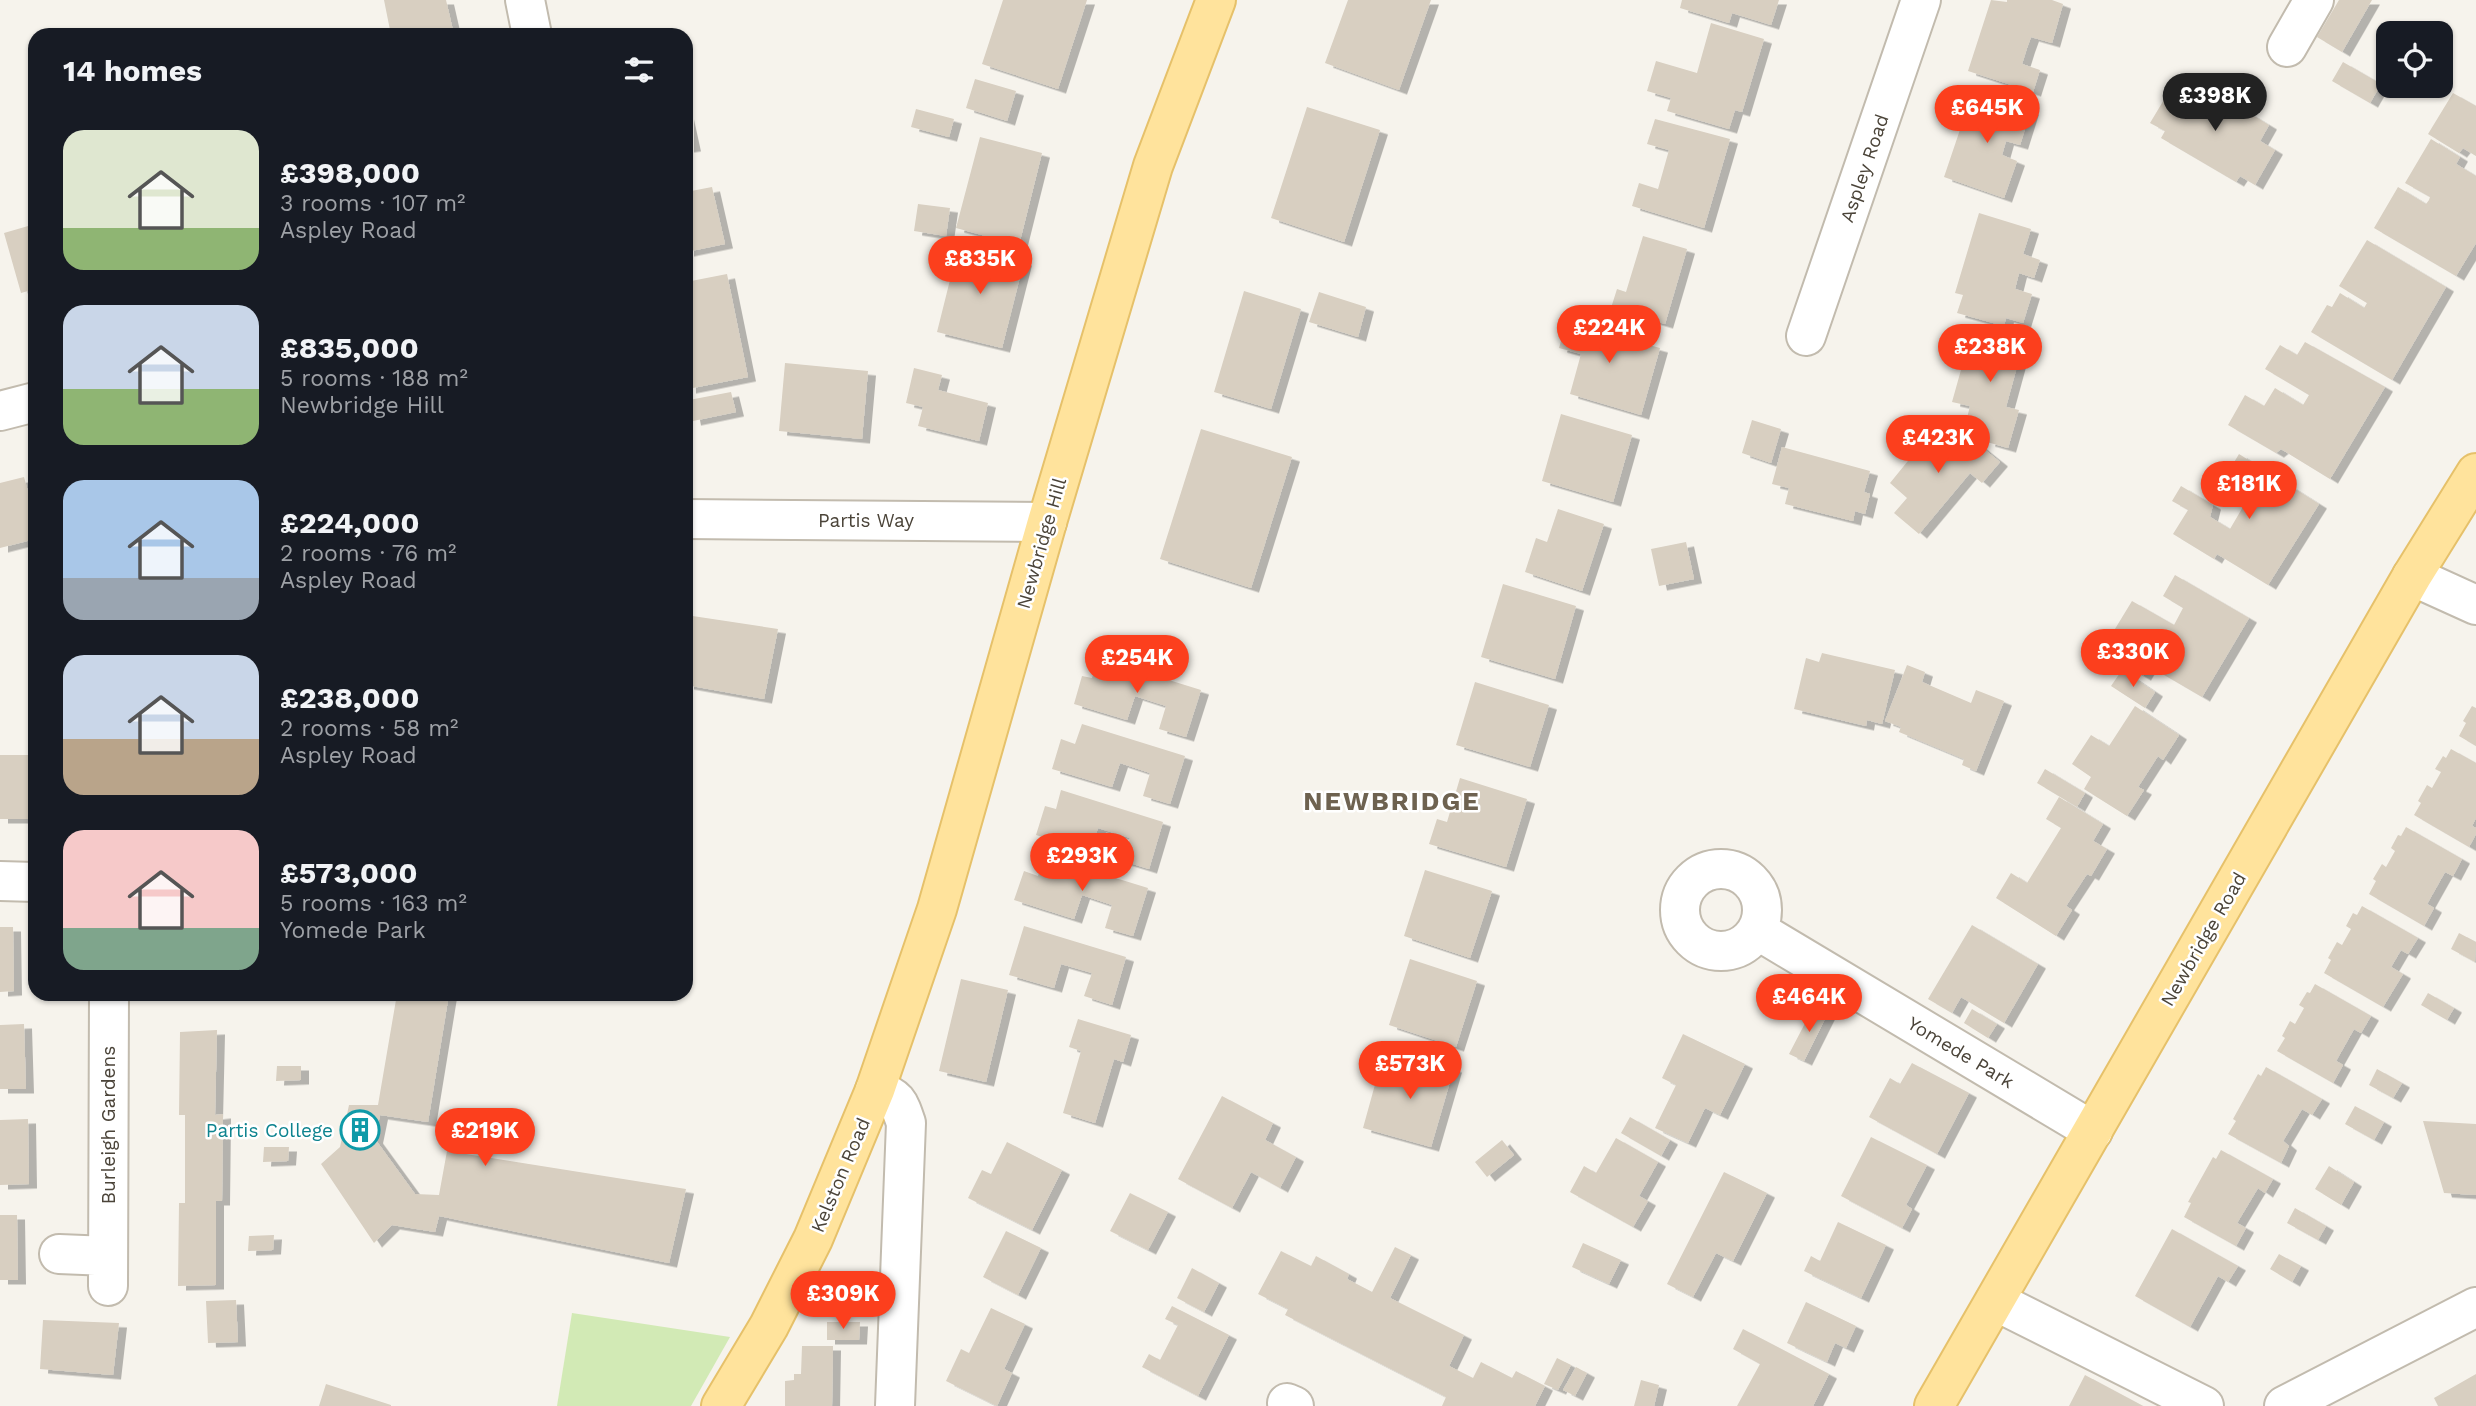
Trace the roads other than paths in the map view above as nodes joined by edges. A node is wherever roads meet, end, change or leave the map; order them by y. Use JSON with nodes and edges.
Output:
{"nodes":[{"id":1,"x":525,"y":0,"type":"edge"},
{"id":2,"x":1216,"y":0,"type":"edge"},
{"id":3,"x":1921,"y":0,"type":"edge"},
{"id":4,"x":2314,"y":0,"type":"edge"},
{"id":5,"x":531,"y":28,"type":"edge"},
{"id":6,"x":2287,"y":47,"type":"dead end"},
{"id":7,"x":1806,"y":336,"type":"dead end"},
{"id":8,"x":28,"y":404,"type":"edge"},
{"id":9,"x":0,"y":411,"type":"edge"},
{"id":10,"x":2476,"y":473,"type":"edge"},
{"id":11,"x":693,"y":519,"type":"edge"},
{"id":12,"x":1047,"y":522,"type":"junction"},
{"id":13,"x":2412,"y":576,"type":"junction"},
{"id":14,"x":2476,"y":605,"type":"edge"},
{"id":15,"x":0,"y":881,"type":"edge"},
{"id":16,"x":28,"y":882,"type":"edge"},
{"id":17,"x":1757,"y":930,"type":"dead end"},
{"id":18,"x":108,"y":1001,"type":"edge"},
{"id":19,"x":875,"y":1090,"type":"junction"},
{"id":20,"x":2093,"y":1131,"type":"junction"},
{"id":21,"x":59,"y":1254,"type":"dead end"},
{"id":22,"x":1994,"y":1301,"type":"junction"},
{"id":23,"x":2476,"y":1307,"type":"edge"},
{"id":24,"x":721,"y":1406,"type":"edge"},
{"id":25,"x":895,"y":1406,"type":"edge"},
{"id":26,"x":1934,"y":1406,"type":"edge"},
{"id":27,"x":2204,"y":1406,"type":"edge"},
{"id":28,"x":2284,"y":1406,"type":"edge"}],
"edges":[{"from":1,"to":5,"type":"street"},
{"from":2,"to":12,"type":"main road","name":"Newbridge Hill"},
{"from":3,"to":7,"type":"street","name":"Aspley Road"},
{"from":4,"to":6,"type":"street"},
{"from":8,"to":9,"type":"street"},
{"from":10,"to":13,"type":"main road","name":"Newbridge Road"},
{"from":11,"to":12,"type":"street","name":"Partis Way"},
{"from":12,"to":19,"type":"main road","name":"Newbridge Hill"},
{"from":13,"to":14,"type":"street"},
{"from":13,"to":20,"type":"main road","name":"Newbridge Road"},
{"from":15,"to":16,"type":"street"},
{"from":17,"to":20,"type":"street","name":"Yomede Park"},
{"from":18,"to":21,"type":"street","name":"Burleigh Gardens"},
{"from":19,"to":24,"type":"main road","name":"Kelston Road"},
{"from":19,"to":25,"type":"street"},
{"from":20,"to":22,"type":"main road","name":"Newbridge Road"},
{"from":22,"to":26,"type":"main road","name":"Newbridge Road"},
{"from":22,"to":27,"type":"street"},
{"from":23,"to":28,"type":"street"}]}
